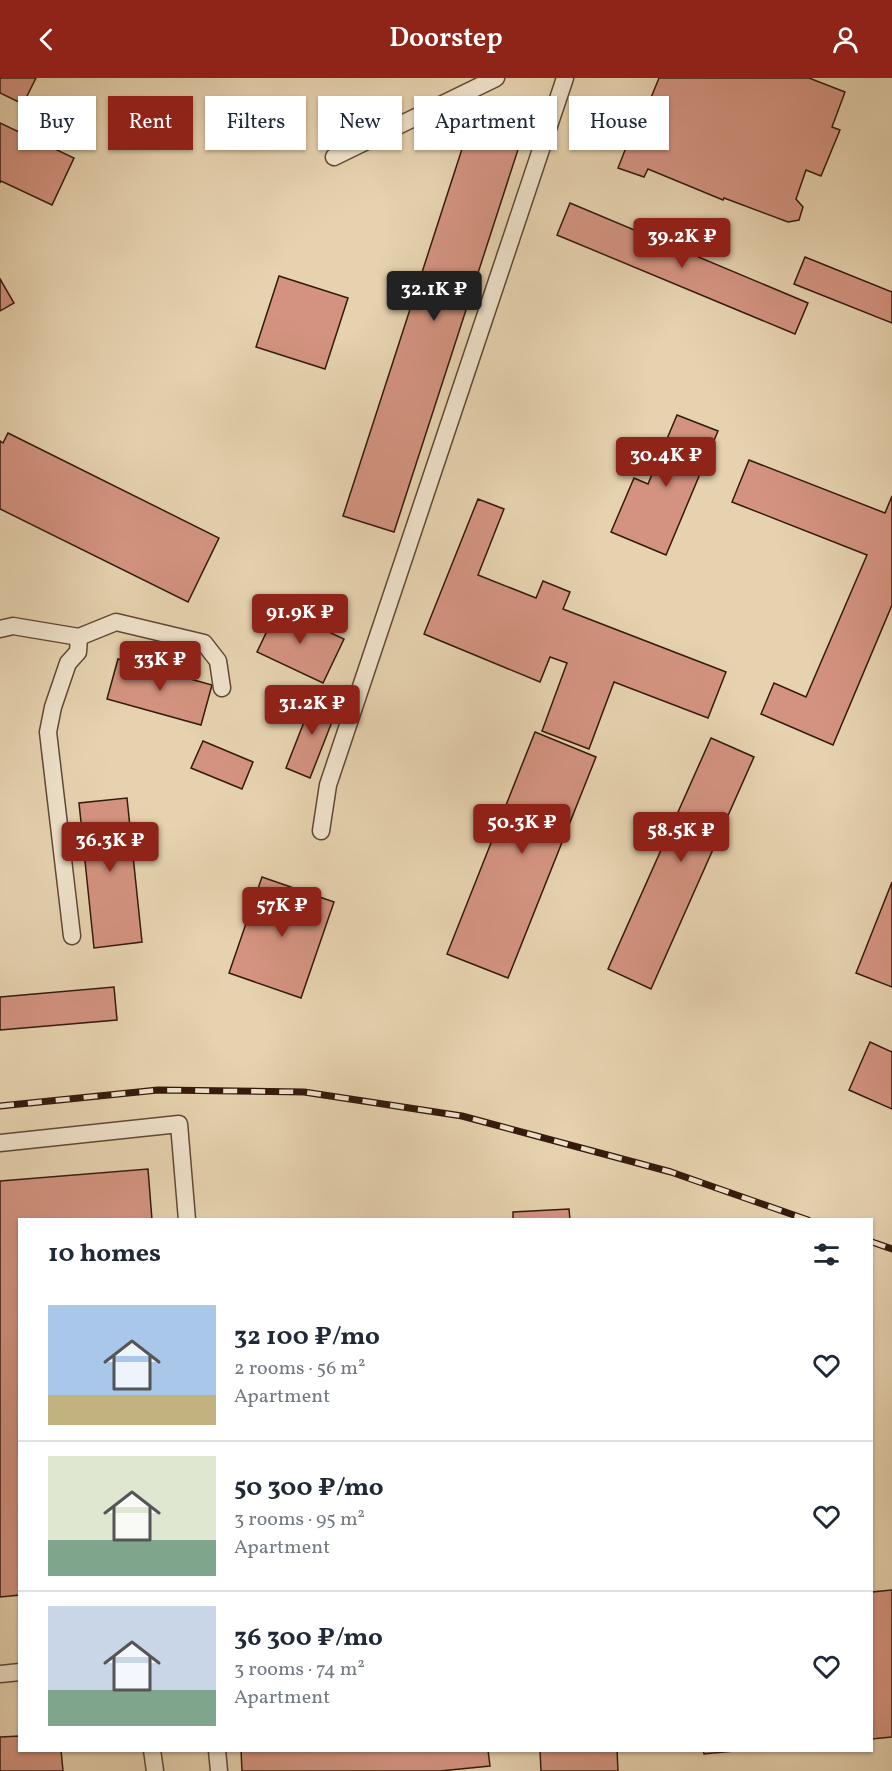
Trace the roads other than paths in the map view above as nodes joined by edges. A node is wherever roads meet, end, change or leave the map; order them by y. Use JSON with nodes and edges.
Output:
{"nodes":[{"id":1,"x":496,"y":78,"type":"edge"},
{"id":2,"x":565,"y":78,"type":"edge"},
{"id":3,"x":334,"y":158,"type":"dead end"},
{"id":4,"x":0,"y":629,"type":"edge"},
{"id":5,"x":79,"y":637,"type":"junction"},
{"id":6,"x":222,"y":688,"type":"dead end"},
{"id":7,"x":321,"y":831,"type":"dead end"},
{"id":8,"x":72,"y":936,"type":"dead end"},
{"id":9,"x":0,"y":1143,"type":"edge"},
{"id":10,"x":187,"y":1218,"type":"edge"},
{"id":11,"x":18,"y":1672,"type":"edge"},
{"id":12,"x":0,"y":1674,"type":"edge"},
{"id":13,"x":152,"y":1752,"type":"edge"},
{"id":14,"x":217,"y":1752,"type":"edge"},
{"id":15,"x":155,"y":1771,"type":"edge"},
{"id":16,"x":219,"y":1771,"type":"edge"}],
"edges":[{"from":1,"to":3,"type":"lane"},
{"from":2,"to":7,"type":"lane"},
{"from":4,"to":5,"type":"lane"},
{"from":5,"to":6,"type":"lane"},
{"from":5,"to":8,"type":"lane"},
{"from":9,"to":10,"type":"lane"},
{"from":11,"to":12,"type":"lane"},
{"from":13,"to":15,"type":"lane"},
{"from":14,"to":16,"type":"lane"}]}
